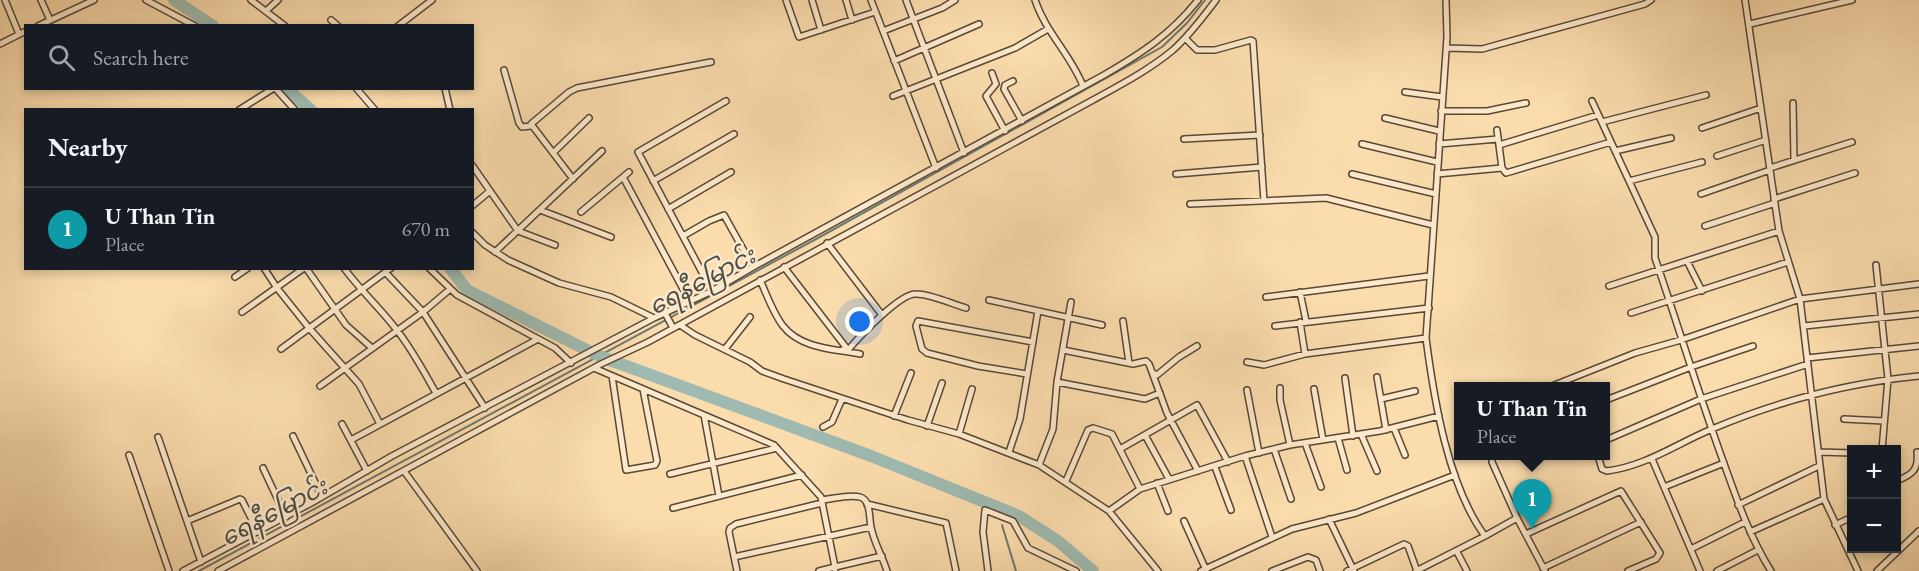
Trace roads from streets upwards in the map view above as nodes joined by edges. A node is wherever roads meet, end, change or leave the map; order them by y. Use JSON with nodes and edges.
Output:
{"nodes":[{"id":1,"x":5,"y":0,"type":"edge"},
{"id":2,"x":41,"y":0,"type":"edge"},
{"id":3,"x":77,"y":0,"type":"edge"},
{"id":4,"x":94,"y":0,"type":"edge"},
{"id":5,"x":146,"y":0,"type":"edge"},
{"id":6,"x":251,"y":0,"type":"edge"},
{"id":7,"x":278,"y":0,"type":"edge"},
{"id":8,"x":432,"y":0,"type":"edge"},
{"id":9,"x":786,"y":0,"type":"edge"},
{"id":10,"x":812,"y":0,"type":"edge"},
{"id":11,"x":846,"y":0,"type":"edge"},
{"id":12,"x":871,"y":0,"type":"edge"},
{"id":13,"x":906,"y":0,"type":"edge"},
{"id":14,"x":939,"y":0,"type":"edge"},
{"id":15,"x":955,"y":0,"type":"edge"},
{"id":16,"x":1035,"y":0,"type":"edge"},
{"id":17,"x":1198,"y":0,"type":"edge"},
{"id":18,"x":1216,"y":0,"type":"edge"},
{"id":19,"x":1446,"y":0,"type":"edge"},
{"id":20,"x":1651,"y":0,"type":"edge"},
{"id":21,"x":1745,"y":0,"type":"edge"},
{"id":22,"x":1852,"y":0,"type":"edge"},
{"id":23,"x":80,"y":7,"type":"junction"},
{"id":24,"x":942,"y":8,"type":"junction"},
{"id":25,"x":266,"y":11,"type":"junction"},
{"id":26,"x":875,"y":12,"type":"junction"},
{"id":27,"x":913,"y":18,"type":"junction"},
{"id":28,"x":50,"y":20,"type":"junction"},
{"id":29,"x":331,"y":20,"type":"dead end"},
{"id":30,"x":852,"y":20,"type":"junction"},
{"id":31,"x":42,"y":24,"type":"edge"},
{"id":32,"x":191,"y":24,"type":"edge"},
{"id":33,"x":282,"y":24,"type":"edge"},
{"id":34,"x":336,"y":24,"type":"edge"},
{"id":35,"x":401,"y":24,"type":"edge"},
{"id":36,"x":979,"y":24,"type":"dead end"},
{"id":37,"x":1750,"y":24,"type":"junction"},
{"id":38,"x":1048,"y":29,"type":"junction"},
{"id":39,"x":821,"y":30,"type":"junction"},
{"id":40,"x":883,"y":31,"type":"junction"},
{"id":41,"x":24,"y":32,"type":"edge"},
{"id":42,"x":19,"y":34,"type":"junction"},
{"id":43,"x":1185,"y":38,"type":"junction"},
{"id":44,"x":0,"y":44,"type":"edge"},
{"id":45,"x":924,"y":48,"type":"junction"},
{"id":46,"x":1447,"y":48,"type":"junction"},
{"id":47,"x":894,"y":61,"type":"junction"},
{"id":48,"x":711,"y":62,"type":"dead end"},
{"id":49,"x":504,"y":70,"type":"dead end"},
{"id":50,"x":992,"y":73,"type":"dead end"},
{"id":51,"x":936,"y":78,"type":"junction"},
{"id":52,"x":1013,"y":81,"type":"dead end"},
{"id":53,"x":1083,"y":86,"type":"junction"},
{"id":54,"x":271,"y":90,"type":"edge"},
{"id":55,"x":276,"y":90,"type":"edge"},
{"id":56,"x":358,"y":90,"type":"edge"},
{"id":57,"x":445,"y":90,"type":"edge"},
{"id":58,"x":906,"y":90,"type":"junction"},
{"id":59,"x":1405,"y":92,"type":"dead end"},
{"id":60,"x":1706,"y":95,"type":"dead end"},
{"id":61,"x":893,"y":96,"type":"dead end"},
{"id":62,"x":1442,"y":97,"type":"junction"},
{"id":63,"x":726,"y":100,"type":"dead end"},
{"id":64,"x":1592,"y":101,"type":"dead end"},
{"id":65,"x":1526,"y":103,"type":"dead end"},
{"id":66,"x":1793,"y":103,"type":"dead end"},
{"id":67,"x":242,"y":108,"type":"edge"},
{"id":68,"x":293,"y":108,"type":"edge"},
{"id":69,"x":373,"y":108,"type":"edge"},
{"id":70,"x":450,"y":108,"type":"edge"},
{"id":71,"x":1761,"y":108,"type":"junction"},
{"id":72,"x":1441,"y":111,"type":"junction"},
{"id":73,"x":1598,"y":115,"type":"junction"},
{"id":74,"x":589,"y":118,"type":"dead end"},
{"id":75,"x":1385,"y":118,"type":"dead end"},
{"id":76,"x":1022,"y":121,"type":"junction"},
{"id":77,"x":1602,"y":122,"type":"junction"},
{"id":78,"x":531,"y":126,"type":"junction"},
{"id":79,"x":1702,"y":128,"type":"dead end"},
{"id":80,"x":1497,"y":130,"type":"dead end"},
{"id":81,"x":1005,"y":131,"type":"junction"},
{"id":82,"x":1440,"y":131,"type":"junction"},
{"id":83,"x":734,"y":134,"type":"dead end"},
{"id":84,"x":1260,"y":135,"type":"junction"},
{"id":85,"x":1671,"y":138,"type":"dead end"},
{"id":86,"x":1184,"y":139,"type":"dead end"},
{"id":87,"x":1766,"y":140,"type":"junction"},
{"id":88,"x":1498,"y":142,"type":"junction"},
{"id":89,"x":1611,"y":142,"type":"junction"},
{"id":90,"x":1852,"y":142,"type":"dead end"},
{"id":91,"x":1362,"y":144,"type":"dead end"},
{"id":92,"x":1438,"y":144,"type":"junction"},
{"id":93,"x":1615,"y":151,"type":"junction"},
{"id":94,"x":602,"y":152,"type":"dead end"},
{"id":95,"x":553,"y":153,"type":"junction"},
{"id":96,"x":964,"y":153,"type":"junction"},
{"id":97,"x":1717,"y":156,"type":"dead end"},
{"id":98,"x":1794,"y":160,"type":"junction"},
{"id":99,"x":1437,"y":162,"type":"junction"},
{"id":100,"x":1701,"y":162,"type":"dead end"},
{"id":101,"x":1262,"y":167,"type":"junction"},
{"id":102,"x":474,"y":168,"type":"edge"},
{"id":103,"x":936,"y":168,"type":"junction"},
{"id":104,"x":1502,"y":168,"type":"junction"},
{"id":105,"x":1770,"y":169,"type":"junction"},
{"id":106,"x":629,"y":172,"type":"dead end"},
{"id":107,"x":731,"y":172,"type":"dead end"},
{"id":108,"x":1855,"y":173,"type":"dead end"},
{"id":109,"x":1176,"y":174,"type":"dead end"},
{"id":110,"x":1352,"y":174,"type":"dead end"},
{"id":111,"x":1437,"y":174,"type":"junction"},
{"id":112,"x":623,"y":177,"type":"junction"},
{"id":113,"x":573,"y":179,"type":"junction"},
{"id":114,"x":653,"y":181,"type":"junction"},
{"id":115,"x":1629,"y":182,"type":"junction"},
{"id":116,"x":490,"y":191,"type":"junction"},
{"id":117,"x":1436,"y":194,"type":"junction"},
{"id":118,"x":1701,"y":194,"type":"dead end"},
{"id":119,"x":1264,"y":201,"type":"junction"},
{"id":120,"x":1774,"y":201,"type":"junction"},
{"id":121,"x":474,"y":204,"type":"edge"},
{"id":122,"x":1190,"y":204,"type":"dead end"},
{"id":123,"x":668,"y":209,"type":"junction"},
{"id":124,"x":540,"y":210,"type":"junction"},
{"id":125,"x":581,"y":212,"type":"dead end"},
{"id":126,"x":1433,"y":225,"type":"junction"},
{"id":127,"x":1705,"y":226,"type":"dead end"},
{"id":128,"x":518,"y":231,"type":"junction"},
{"id":129,"x":1779,"y":231,"type":"junction"},
{"id":130,"x":474,"y":234,"type":"edge"},
{"id":131,"x":682,"y":236,"type":"junction"},
{"id":132,"x":611,"y":237,"type":"dead end"},
{"id":133,"x":827,"y":243,"type":"junction"},
{"id":134,"x":555,"y":245,"type":"dead end"},
{"id":135,"x":495,"y":252,"type":"junction"},
{"id":136,"x":1687,"y":261,"type":"junction"},
{"id":137,"x":1788,"y":262,"type":"junction"},
{"id":138,"x":1876,"y":265,"type":"dead end"},
{"id":139,"x":753,"y":267,"type":"junction"},
{"id":140,"x":784,"y":267,"type":"junction"},
{"id":141,"x":245,"y":270,"type":"edge"},
{"id":142,"x":265,"y":270,"type":"edge"},
{"id":143,"x":302,"y":270,"type":"edge"},
{"id":144,"x":307,"y":270,"type":"edge"},
{"id":145,"x":345,"y":270,"type":"edge"},
{"id":146,"x":431,"y":270,"type":"edge"},
{"id":147,"x":388,"y":271,"type":"edge"},
{"id":148,"x":1659,"y":271,"type":"junction"},
{"id":149,"x":1430,"y":276,"type":"junction"},
{"id":150,"x":235,"y":277,"type":"dead end"},
{"id":151,"x":760,"y":280,"type":"junction"},
{"id":152,"x":1919,"y":284,"type":"edge"},
{"id":153,"x":1609,"y":286,"type":"dead end"},
{"id":154,"x":276,"y":288,"type":"junction"},
{"id":155,"x":1879,"y":289,"type":"junction"},
{"id":156,"x":449,"y":290,"type":"junction"},
{"id":157,"x":361,"y":291,"type":"junction"},
{"id":158,"x":712,"y":291,"type":"junction"},
{"id":159,"x":1702,"y":291,"type":"junction"},
{"id":160,"x":1299,"y":292,"type":"junction"},
{"id":161,"x":1266,"y":297,"type":"dead end"},
{"id":162,"x":1800,"y":299,"type":"junction"},
{"id":163,"x":989,"y":300,"type":"dead end"},
{"id":164,"x":690,"y":302,"type":"junction"},
{"id":165,"x":1071,"y":302,"type":"dead end"},
{"id":166,"x":1670,"y":302,"type":"junction"},
{"id":167,"x":336,"y":308,"type":"junction"},
{"id":168,"x":966,"y":308,"type":"dead end"},
{"id":169,"x":1429,"y":308,"type":"junction"},
{"id":170,"x":1038,"y":311,"type":"junction"},
{"id":171,"x":242,"y":312,"type":"dead end"},
{"id":172,"x":423,"y":312,"type":"junction"},
{"id":173,"x":1631,"y":313,"type":"dead end"},
{"id":174,"x":666,"y":314,"type":"junction"},
{"id":175,"x":1919,"y":314,"type":"edge"},
{"id":176,"x":882,"y":315,"type":"junction"},
{"id":177,"x":750,"y":317,"type":"dead end"},
{"id":178,"x":654,"y":318,"type":"junction"},
{"id":179,"x":1069,"y":318,"type":"junction"},
{"id":180,"x":1882,"y":318,"type":"junction"},
{"id":181,"x":1123,"y":321,"type":"dead end"},
{"id":182,"x":1303,"y":321,"type":"junction"},
{"id":183,"x":680,"y":325,"type":"junction"},
{"id":184,"x":1102,"y":325,"type":"dead end"},
{"id":185,"x":1275,"y":326,"type":"dead end"},
{"id":186,"x":1804,"y":326,"type":"junction"},
{"id":187,"x":672,"y":327,"type":"junction"},
{"id":188,"x":309,"y":328,"type":"junction"},
{"id":189,"x":397,"y":329,"type":"junction"},
{"id":190,"x":1426,"y":338,"type":"junction"},
{"id":191,"x":538,"y":339,"type":"junction"},
{"id":192,"x":1682,"y":340,"type":"junction"},
{"id":193,"x":1033,"y":342,"type":"junction"},
{"id":194,"x":1197,"y":346,"type":"dead end"},
{"id":195,"x":1754,"y":346,"type":"dead end"},
{"id":196,"x":1919,"y":346,"type":"edge"},
{"id":197,"x":372,"y":348,"type":"junction"},
{"id":198,"x":281,"y":349,"type":"dead end"},
{"id":199,"x":725,"y":350,"type":"junction"},
{"id":200,"x":845,"y":350,"type":"junction"},
{"id":201,"x":1063,"y":350,"type":"junction"},
{"id":202,"x":1885,"y":350,"type":"junction"},
{"id":203,"x":860,"y":354,"type":"dead end"},
{"id":204,"x":1305,"y":354,"type":"junction"},
{"id":205,"x":1807,"y":361,"type":"junction"},
{"id":206,"x":1247,"y":362,"type":"dead end"},
{"id":207,"x":570,"y":363,"type":"junction"},
{"id":208,"x":1129,"y":363,"type":"junction"},
{"id":209,"x":1691,"y":367,"type":"junction"},
{"id":210,"x":594,"y":368,"type":"junction"},
{"id":211,"x":344,"y":369,"type":"junction"},
{"id":212,"x":911,"y":373,"type":"dead end"},
{"id":213,"x":1153,"y":373,"type":"junction"},
{"id":214,"x":1028,"y":374,"type":"junction"},
{"id":215,"x":612,"y":376,"type":"junction"},
{"id":216,"x":1919,"y":376,"type":"edge"},
{"id":217,"x":1377,"y":377,"type":"dead end"},
{"id":218,"x":465,"y":378,"type":"junction"},
{"id":219,"x":1345,"y":378,"type":"dead end"},
{"id":220,"x":1888,"y":379,"type":"junction"},
{"id":221,"x":1568,"y":380,"type":"joint"},
{"id":222,"x":1057,"y":382,"type":"junction"},
{"id":223,"x":1563,"y":382,"type":"edge"},
{"id":224,"x":942,"y":383,"type":"dead end"},
{"id":225,"x":320,"y":386,"type":"dead end"},
{"id":226,"x":972,"y":388,"type":"dead end"},
{"id":227,"x":1280,"y":388,"type":"dead end"},
{"id":228,"x":643,"y":389,"type":"junction"},
{"id":229,"x":1314,"y":389,"type":"dead end"},
{"id":230,"x":1247,"y":390,"type":"dead end"},
{"id":231,"x":1415,"y":391,"type":"dead end"},
{"id":232,"x":436,"y":393,"type":"junction"},
{"id":233,"x":1160,"y":393,"type":"junction"},
{"id":234,"x":1812,"y":394,"type":"junction"},
{"id":235,"x":1610,"y":398,"type":"edge"},
{"id":236,"x":842,"y":399,"type":"junction"},
{"id":237,"x":1381,"y":399,"type":"junction"},
{"id":238,"x":1701,"y":399,"type":"junction"},
{"id":239,"x":485,"y":408,"type":"junction"},
{"id":240,"x":704,"y":415,"type":"junction"},
{"id":241,"x":894,"y":416,"type":"junction"},
{"id":242,"x":1439,"y":416,"type":"junction"},
{"id":243,"x":1844,"y":419,"type":"dead end"},
{"id":244,"x":1171,"y":420,"type":"junction"},
{"id":245,"x":1884,"y":421,"type":"junction"},
{"id":246,"x":342,"y":423,"type":"dead end"},
{"id":247,"x":380,"y":424,"type":"junction"},
{"id":248,"x":927,"y":426,"type":"junction"},
{"id":249,"x":823,"y":427,"type":"dead end"},
{"id":250,"x":1394,"y":428,"type":"junction"},
{"id":251,"x":1712,"y":429,"type":"junction"},
{"id":252,"x":1386,"y":430,"type":"junction"},
{"id":253,"x":959,"y":434,"type":"junction"},
{"id":254,"x":1361,"y":434,"type":"junction"},
{"id":255,"x":1145,"y":435,"type":"junction"},
{"id":256,"x":1353,"y":435,"type":"junction"},
{"id":257,"x":293,"y":436,"type":"dead end"},
{"id":258,"x":158,"y":437,"type":"dead end"},
{"id":259,"x":1338,"y":438,"type":"junction"},
{"id":260,"x":1610,"y":438,"type":"edge"},
{"id":261,"x":351,"y":440,"type":"junction"},
{"id":262,"x":1323,"y":440,"type":"junction"},
{"id":263,"x":1305,"y":443,"type":"junction"},
{"id":264,"x":1290,"y":445,"type":"junction"},
{"id":265,"x":1882,"y":445,"type":"edge"},
{"id":266,"x":777,"y":448,"type":"junction"},
{"id":267,"x":1120,"y":449,"type":"junction"},
{"id":268,"x":1274,"y":449,"type":"junction"},
{"id":269,"x":1009,"y":452,"type":"junction"},
{"id":270,"x":1819,"y":452,"type":"junction"},
{"id":271,"x":1917,"y":452,"type":"dead end"},
{"id":272,"x":1258,"y":453,"type":"junction"},
{"id":273,"x":1847,"y":453,"type":"edge"},
{"id":274,"x":129,"y":455,"type":"dead end"},
{"id":275,"x":1405,"y":455,"type":"dead end"},
{"id":276,"x":1245,"y":456,"type":"junction"},
{"id":277,"x":1652,"y":459,"type":"junction"},
{"id":278,"x":1492,"y":460,"type":"edge"},
{"id":279,"x":1599,"y":460,"type":"edge"},
{"id":280,"x":1228,"y":462,"type":"junction"},
{"id":281,"x":1724,"y":463,"type":"junction"},
{"id":282,"x":713,"y":464,"type":"junction"},
{"id":283,"x":1039,"y":465,"type":"junction"},
{"id":284,"x":1819,"y":466,"type":"junction"},
{"id":285,"x":1215,"y":467,"type":"junction"},
{"id":286,"x":263,"y":468,"type":"dead end"},
{"id":287,"x":1347,"y":470,"type":"dead end"},
{"id":288,"x":367,"y":471,"type":"junction"},
{"id":289,"x":404,"y":471,"type":"junction"},
{"id":290,"x":1198,"y":471,"type":"junction"},
{"id":291,"x":1377,"y":471,"type":"dead end"},
{"id":292,"x":670,"y":474,"type":"dead end"},
{"id":293,"x":802,"y":475,"type":"junction"},
{"id":294,"x":1455,"y":476,"type":"junction"},
{"id":295,"x":1901,"y":478,"type":"edge"},
{"id":296,"x":1169,"y":479,"type":"junction"},
{"id":297,"x":1066,"y":481,"type":"junction"},
{"id":298,"x":1157,"y":483,"type":"junction"},
{"id":299,"x":1321,"y":487,"type":"dead end"},
{"id":300,"x":1664,"y":487,"type":"junction"},
{"id":301,"x":1140,"y":489,"type":"junction"},
{"id":302,"x":719,"y":496,"type":"junction"},
{"id":303,"x":322,"y":497,"type":"junction"},
{"id":304,"x":1292,"y":499,"type":"dead end"},
{"id":305,"x":1824,"y":499,"type":"junction"},
{"id":306,"x":822,"y":501,"type":"junction"},
{"id":307,"x":867,"y":504,"type":"junction"},
{"id":308,"x":1738,"y":505,"type":"junction"},
{"id":309,"x":673,"y":508,"type":"dead end"},
{"id":310,"x":1232,"y":510,"type":"dead end"},
{"id":311,"x":1109,"y":511,"type":"junction"},
{"id":312,"x":1168,"y":511,"type":"dead end"},
{"id":313,"x":286,"y":517,"type":"junction"},
{"id":314,"x":1517,"y":518,"type":"junction"},
{"id":315,"x":1329,"y":519,"type":"junction"},
{"id":316,"x":1847,"y":519,"type":"edge"},
{"id":317,"x":187,"y":521,"type":"junction"},
{"id":318,"x":1184,"y":521,"type":"dead end"},
{"id":319,"x":1641,"y":522,"type":"junction"},
{"id":320,"x":1745,"y":522,"type":"junction"},
{"id":321,"x":1835,"y":525,"type":"junction"},
{"id":322,"x":871,"y":527,"type":"junction"},
{"id":323,"x":258,"y":532,"type":"junction"},
{"id":324,"x":1750,"y":532,"type":"junction"},
{"id":325,"x":1526,"y":534,"type":"junction"},
{"id":326,"x":828,"y":535,"type":"junction"},
{"id":327,"x":1918,"y":535,"type":"edge"},
{"id":328,"x":1485,"y":536,"type":"junction"},
{"id":329,"x":1272,"y":537,"type":"junction"},
{"id":330,"x":1901,"y":545,"type":"edge"},
{"id":331,"x":1691,"y":549,"type":"junction"},
{"id":332,"x":1758,"y":550,"type":"junction"},
{"id":333,"x":1457,"y":552,"type":"junction"},
{"id":334,"x":1890,"y":553,"type":"edge"},
{"id":335,"x":882,"y":556,"type":"junction"},
{"id":336,"x":734,"y":557,"type":"junction"},
{"id":337,"x":201,"y":562,"type":"junction"},
{"id":338,"x":835,"y":569,"type":"edge"},
{"id":339,"x":1544,"y":569,"type":"edge"},
{"id":340,"x":1156,"y":570,"type":"edge"},
{"id":341,"x":1205,"y":570,"type":"edge"},
{"id":342,"x":1351,"y":570,"type":"edge"},
{"id":343,"x":170,"y":571,"type":"edge"},
{"id":344,"x":183,"y":571,"type":"edge"},
{"id":345,"x":218,"y":571,"type":"edge"},
{"id":346,"x":477,"y":571,"type":"edge"},
{"id":347,"x":737,"y":571,"type":"edge"},
{"id":348,"x":819,"y":571,"type":"edge"},
{"id":349,"x":887,"y":571,"type":"edge"},
{"id":350,"x":956,"y":571,"type":"edge"},
{"id":351,"x":988,"y":571,"type":"edge"},
{"id":352,"x":1076,"y":571,"type":"edge"},
{"id":353,"x":1272,"y":571,"type":"edge"},
{"id":354,"x":1320,"y":571,"type":"edge"},
{"id":355,"x":1417,"y":571,"type":"edge"},
{"id":356,"x":1467,"y":571,"type":"edge"},
{"id":357,"x":1628,"y":571,"type":"edge"},
{"id":358,"x":1700,"y":571,"type":"edge"},
{"id":359,"x":1717,"y":571,"type":"edge"},
{"id":360,"x":1771,"y":571,"type":"edge"},
{"id":361,"x":1858,"y":571,"type":"edge"},
{"id":362,"x":1876,"y":571,"type":"edge"}],
"edges":[{"from":1,"to":42,"type":"street"},
{"from":2,"to":28,"type":"street"},
{"from":3,"to":23,"type":"street"},
{"from":4,"to":23,"type":"street"},
{"from":5,"to":32,"type":"street"},
{"from":6,"to":25,"type":"street"},
{"from":7,"to":25,"type":"street"},
{"from":8,"to":35,"type":"street"},
{"from":9,"to":39,"type":"street"},
{"from":10,"to":39,"type":"street"},
{"from":11,"to":30,"type":"street"},
{"from":12,"to":26,"type":"street"},
{"from":13,"to":27,"type":"street"},
{"from":14,"to":24,"type":"street"},
{"from":15,"to":24,"type":"street"},
{"from":16,"to":38,"type":"street"},
{"from":17,"to":53,"type":"street"},
{"from":18,"to":43,"type":"street"},
{"from":19,"to":46,"type":"street"},
{"from":20,"to":46,"type":"street"},
{"from":21,"to":37,"type":"street"},
{"from":22,"to":37,"type":"street"},
{"from":23,"to":28,"type":"street"},
{"from":24,"to":27,"type":"street"},
{"from":25,"to":33,"type":"street"},
{"from":26,"to":30,"type":"street"},
{"from":26,"to":40,"type":"street"},
{"from":27,"to":40,"type":"street"},
{"from":27,"to":45,"type":"street"},
{"from":28,"to":31,"type":"street"},
{"from":29,"to":34,"type":"street"},
{"from":30,"to":39,"type":"street"},
{"from":36,"to":45,"type":"street"},
{"from":37,"to":71,"type":"street"},
{"from":38,"to":51,"type":"street"},
{"from":38,"to":53,"type":"street"},
{"from":40,"to":47,"type":"street"},
{"from":41,"to":42,"type":"street"},
{"from":42,"to":44,"type":"street"},
{"from":43,"to":84,"type":"street"},
{"from":43,"to":133,"type":"street"},
{"from":45,"to":47,"type":"street"},
{"from":45,"to":51,"type":"street"},
{"from":46,"to":62,"type":"street"},
{"from":47,"to":58,"type":"street"},
{"from":48,"to":78,"type":"street"},
{"from":49,"to":78,"type":"street"},
{"from":50,"to":81,"type":"street"},
{"from":51,"to":58,"type":"street"},
{"from":51,"to":96,"type":"street"},
{"from":52,"to":76,"type":"street"},
{"from":53,"to":76,"type":"street"},
{"from":54,"to":67,"type":"street"},
{"from":55,"to":68,"type":"street"},
{"from":56,"to":69,"type":"street"},
{"from":57,"to":70,"type":"street"},
{"from":58,"to":61,"type":"street"},
{"from":58,"to":103,"type":"street"},
{"from":59,"to":62,"type":"street"},
{"from":60,"to":77,"type":"street"},
{"from":62,"to":72,"type":"street"},
{"from":63,"to":114,"type":"street"},
{"from":64,"to":73,"type":"street"},
{"from":65,"to":72,"type":"street"},
{"from":66,"to":98,"type":"street"},
{"from":71,"to":79,"type":"street"},
{"from":71,"to":87,"type":"street"},
{"from":72,"to":82,"type":"street"},
{"from":73,"to":77,"type":"street"},
{"from":73,"to":88,"type":"street"},
{"from":74,"to":95,"type":"street"},
{"from":75,"to":82,"type":"street"},
{"from":76,"to":81,"type":"street"},
{"from":77,"to":89,"type":"street"},
{"from":78,"to":95,"type":"street"},
{"from":80,"to":88,"type":"street"},
{"from":81,"to":96,"type":"street"},
{"from":82,"to":92,"type":"street"},
{"from":83,"to":114,"type":"street"},
{"from":84,"to":86,"type":"street"},
{"from":84,"to":101,"type":"street"},
{"from":85,"to":93,"type":"street"},
{"from":87,"to":97,"type":"street"},
{"from":87,"to":105,"type":"street"},
{"from":88,"to":92,"type":"street"},
{"from":88,"to":104,"type":"street"},
{"from":89,"to":93,"type":"street"},
{"from":89,"to":104,"type":"street"},
{"from":90,"to":98,"type":"street"},
{"from":91,"to":99,"type":"street"},
{"from":92,"to":99,"type":"street"},
{"from":93,"to":115,"type":"street"},
{"from":94,"to":113,"type":"street"},
{"from":95,"to":113,"type":"street"},
{"from":96,"to":103,"type":"street"},
{"from":98,"to":105,"type":"street"},
{"from":99,"to":111,"type":"street"},
{"from":100,"to":115,"type":"street"},
{"from":101,"to":109,"type":"street"},
{"from":101,"to":119,"type":"street"},
{"from":102,"to":116,"type":"street"},
{"from":103,"to":139,"type":"street"},
{"from":104,"to":111,"type":"street"},
{"from":105,"to":118,"type":"street"},
{"from":105,"to":120,"type":"street"},
{"from":106,"to":112,"type":"street"},
{"from":107,"to":123,"type":"street"},
{"from":108,"to":120,"type":"street"},
{"from":110,"to":117,"type":"street"},
{"from":111,"to":117,"type":"street"},
{"from":112,"to":125,"type":"street"},
{"from":112,"to":164,"type":"street"},
{"from":113,"to":124,"type":"street"},
{"from":114,"to":123,"type":"street"},
{"from":115,"to":148,"type":"street"},
{"from":116,"to":121,"type":"street"},
{"from":116,"to":128,"type":"street"},
{"from":117,"to":126,"type":"street"},
{"from":119,"to":122,"type":"street"},
{"from":119,"to":126,"type":"street"},
{"from":120,"to":127,"type":"street"},
{"from":120,"to":129,"type":"street"},
{"from":123,"to":131,"type":"street"},
{"from":124,"to":128,"type":"street"},
{"from":124,"to":132,"type":"street"},
{"from":126,"to":149,"type":"street"},
{"from":128,"to":134,"type":"street"},
{"from":128,"to":135,"type":"street"},
{"from":129,"to":136,"type":"street"},
{"from":129,"to":137,"type":"street"},
{"from":130,"to":135,"type":"street"},
{"from":131,"to":139,"type":"street"},
{"from":131,"to":158,"type":"street"},
{"from":133,"to":140,"type":"street"},
{"from":133,"to":176,"type":"street"},
{"from":135,"to":178,"type":"street"},
{"from":136,"to":148,"type":"street"},
{"from":136,"to":159,"type":"street"},
{"from":137,"to":159,"type":"street"},
{"from":137,"to":162,"type":"street"},
{"from":138,"to":155,"type":"street"},
{"from":139,"to":158,"type":"street"},
{"from":140,"to":151,"type":"street"},
{"from":140,"to":200,"type":"street"},
{"from":141,"to":150,"type":"street"},
{"from":142,"to":154,"type":"street"},
{"from":143,"to":154,"type":"street"},
{"from":144,"to":167,"type":"street"},
{"from":145,"to":157,"type":"street"},
{"from":146,"to":156,"type":"street"},
{"from":147,"to":157,"type":"street"},
{"from":147,"to":172,"type":"street"},
{"from":148,"to":153,"type":"street"},
{"from":148,"to":166,"type":"street"},
{"from":149,"to":160,"type":"street"},
{"from":149,"to":169,"type":"street"},
{"from":151,"to":183,"type":"street"},
{"from":151,"to":200,"type":"street"},
{"from":152,"to":155,"type":"street"},
{"from":154,"to":171,"type":"street"},
{"from":154,"to":188,"type":"street"},
{"from":155,"to":162,"type":"street"},
{"from":155,"to":180,"type":"street"},
{"from":156,"to":172,"type":"street"},
{"from":156,"to":191,"type":"street"},
{"from":157,"to":167,"type":"street"},
{"from":157,"to":189,"type":"street"},
{"from":158,"to":164,"type":"street"},
{"from":159,"to":166,"type":"street"},
{"from":160,"to":161,"type":"street"},
{"from":160,"to":182,"type":"street"},
{"from":162,"to":186,"type":"street"},
{"from":162,"to":192,"type":"street"},
{"from":163,"to":170,"type":"street"},
{"from":164,"to":174,"type":"street"},
{"from":165,"to":179,"type":"street"},
{"from":166,"to":173,"type":"street"},
{"from":166,"to":192,"type":"street"},
{"from":167,"to":188,"type":"street"},
{"from":167,"to":197,"type":"street"},
{"from":168,"to":176,"type":"street"},
{"from":169,"to":182,"type":"street"},
{"from":169,"to":190,"type":"street"},
{"from":170,"to":179,"type":"street"},
{"from":170,"to":193,"type":"street"},
{"from":172,"to":189,"type":"street"},
{"from":172,"to":218,"type":"street"},
{"from":174,"to":178,"type":"street"},
{"from":174,"to":187,"type":"street"},
{"from":175,"to":180,"type":"street"},
{"from":176,"to":200,"type":"street"},
{"from":177,"to":199,"type":"street"},
{"from":178,"to":207,"type":"street"},
{"from":179,"to":184,"type":"street"},
{"from":179,"to":201,"type":"street"},
{"from":180,"to":186,"type":"street"},
{"from":180,"to":202,"type":"street"},
{"from":181,"to":208,"type":"street"},
{"from":182,"to":185,"type":"street"},
{"from":182,"to":204,"type":"street"},
{"from":183,"to":187,"type":"street"},
{"from":183,"to":199,"type":"street"},
{"from":186,"to":205,"type":"street"},
{"from":187,"to":210,"type":"street"},
{"from":188,"to":198,"type":"street"},
{"from":188,"to":211,"type":"street"},
{"from":189,"to":197,"type":"street"},
{"from":189,"to":232,"type":"street"},
{"from":190,"to":204,"type":"street"},
{"from":190,"to":242,"type":"street"},
{"from":191,"to":207,"type":"street"},
{"from":191,"to":218,"type":"street"},
{"from":192,"to":209,"type":"street"},
{"from":192,"to":221,"type":"street"},
{"from":193,"to":214,"type":"street"},
{"from":193,"to":214,"type":"street"},
{"from":194,"to":213,"type":"street"},
{"from":195,"to":209,"type":"street"},
{"from":196,"to":202,"type":"street"},
{"from":197,"to":211,"type":"street"},
{"from":199,"to":236,"type":"street"},
{"from":200,"to":203,"type":"street"},
{"from":201,"to":208,"type":"street"},
{"from":201,"to":222,"type":"street"},
{"from":202,"to":205,"type":"street"},
{"from":202,"to":220,"type":"street"},
{"from":204,"to":206,"type":"street"},
{"from":205,"to":234,"type":"street"},
{"from":205,"to":238,"type":"street"},
{"from":207,"to":239,"type":"street"},
{"from":208,"to":213,"type":"street"},
{"from":209,"to":235,"type":"street"},
{"from":209,"to":238,"type":"street"},
{"from":210,"to":215,"type":"street"},
{"from":210,"to":289,"type":"street"},
{"from":211,"to":225,"type":"street"},
{"from":211,"to":247,"type":"street"},
{"from":212,"to":241,"type":"street"},
{"from":213,"to":233,"type":"street"},
{"from":214,"to":269,"type":"street"},
{"from":215,"to":228,"type":"street"},
{"from":215,"to":228,"type":"street"},
{"from":216,"to":220,"type":"street"},
{"from":217,"to":237,"type":"street"},
{"from":218,"to":232,"type":"street"},
{"from":218,"to":239,"type":"street"},
{"from":219,"to":256,"type":"street"},
{"from":220,"to":234,"type":"street"},
{"from":220,"to":245,"type":"street"},
{"from":221,"to":223,"type":"street"},
{"from":222,"to":233,"type":"street"},
{"from":222,"to":283,"type":"street"},
{"from":224,"to":248,"type":"street"},
{"from":226,"to":253,"type":"street"},
{"from":227,"to":264,"type":"street"},
{"from":228,"to":240,"type":"street"},
{"from":229,"to":262,"type":"street"},
{"from":230,"to":272,"type":"street"},
{"from":231,"to":237,"type":"street"},
{"from":232,"to":247,"type":"street"},
{"from":233,"to":244,"type":"street"},
{"from":234,"to":251,"type":"street"},
{"from":234,"to":270,"type":"street"},
{"from":236,"to":241,"type":"street"},
{"from":236,"to":249,"type":"street"},
{"from":237,"to":252,"type":"street"},
{"from":238,"to":251,"type":"street"},
{"from":238,"to":260,"type":"street"},
{"from":239,"to":288,"type":"street"},
{"from":240,"to":266,"type":"street"},
{"from":240,"to":282,"type":"street"},
{"from":241,"to":248,"type":"street"},
{"from":242,"to":250,"type":"street"},
{"from":242,"to":294,"type":"street"},
{"from":243,"to":245,"type":"street"},
{"from":244,"to":255,"type":"street"},
{"from":244,"to":280,"type":"street"},
{"from":244,"to":290,"type":"street"},
{"from":245,"to":265,"type":"street"},
{"from":246,"to":261,"type":"street"},
{"from":247,"to":261,"type":"street"},
{"from":248,"to":253,"type":"street"},
{"from":250,"to":252,"type":"street"},
{"from":250,"to":275,"type":"street"},
{"from":251,"to":277,"type":"street"},
{"from":251,"to":281,"type":"street"},
{"from":252,"to":254,"type":"street"},
{"from":253,"to":269,"type":"street"},
{"from":254,"to":256,"type":"street"},
{"from":254,"to":291,"type":"street"},
{"from":255,"to":267,"type":"street"},
{"from":255,"to":296,"type":"street"},
{"from":256,"to":259,"type":"street"},
{"from":257,"to":303,"type":"street"},
{"from":258,"to":317,"type":"street"},
{"from":259,"to":262,"type":"street"},
{"from":259,"to":287,"type":"street"},
{"from":261,"to":288,"type":"street"},
{"from":262,"to":263,"type":"street"},
{"from":263,"to":264,"type":"street"},
{"from":263,"to":299,"type":"street"},
{"from":264,"to":268,"type":"street"},
{"from":266,"to":282,"type":"street"},
{"from":266,"to":293,"type":"street"},
{"from":267,"to":297,"type":"street"},
{"from":267,"to":301,"type":"street"},
{"from":268,"to":272,"type":"street"},
{"from":268,"to":304,"type":"street"},
{"from":269,"to":283,"type":"street"},
{"from":270,"to":273,"type":"street"},
{"from":270,"to":284,"type":"street"},
{"from":271,"to":295,"type":"street"},
{"from":272,"to":276,"type":"street"},
{"from":274,"to":343,"type":"street"},
{"from":276,"to":280,"type":"street"},
{"from":276,"to":329,"type":"street"},
{"from":277,"to":279,"type":"street"},
{"from":277,"to":300,"type":"street"},
{"from":278,"to":314,"type":"street"},
{"from":280,"to":285,"type":"street"},
{"from":281,"to":300,"type":"street"},
{"from":281,"to":308,"type":"street"},
{"from":282,"to":292,"type":"street"},
{"from":282,"to":302,"type":"street"},
{"from":283,"to":297,"type":"street"},
{"from":284,"to":305,"type":"street"},
{"from":284,"to":308,"type":"street"},
{"from":285,"to":290,"type":"street"},
{"from":285,"to":310,"type":"street"},
{"from":286,"to":313,"type":"street"},
{"from":288,"to":303,"type":"street"},
{"from":289,"to":345,"type":"street"},
{"from":289,"to":346,"type":"street"},
{"from":290,"to":296,"type":"street"},
{"from":293,"to":302,"type":"street"},
{"from":293,"to":306,"type":"street"},
{"from":294,"to":315,"type":"street"},
{"from":294,"to":328,"type":"street"},
{"from":296,"to":298,"type":"street"},
{"from":297,"to":311,"type":"street"},
{"from":298,"to":301,"type":"street"},
{"from":298,"to":312,"type":"street"},
{"from":300,"to":331,"type":"street"},
{"from":301,"to":311,"type":"street"},
{"from":302,"to":309,"type":"street"},
{"from":303,"to":313,"type":"street"},
{"from":305,"to":321,"type":"street"},
{"from":305,"to":324,"type":"street"},
{"from":306,"to":307,"type":"street"},
{"from":306,"to":326,"type":"street"},
{"from":306,"to":336,"type":"street"},
{"from":307,"to":322,"type":"street"},
{"from":307,"to":350,"type":"street"},
{"from":308,"to":320,"type":"street"},
{"from":311,"to":340,"type":"street"},
{"from":313,"to":323,"type":"street"},
{"from":314,"to":325,"type":"street"},
{"from":314,"to":328,"type":"street"},
{"from":315,"to":329,"type":"street"},
{"from":315,"to":342,"type":"street"},
{"from":316,"to":321,"type":"street"},
{"from":317,"to":323,"type":"street"},
{"from":317,"to":337,"type":"street"},
{"from":318,"to":341,"type":"street"},
{"from":319,"to":325,"type":"street"},
{"from":319,"to":339,"type":"street"},
{"from":319,"to":357,"type":"street"},
{"from":320,"to":324,"type":"street"},
{"from":320,"to":331,"type":"street"},
{"from":321,"to":361,"type":"street"},
{"from":322,"to":326,"type":"street"},
{"from":322,"to":335,"type":"street"},
{"from":323,"to":337,"type":"street"},
{"from":324,"to":332,"type":"street"},
{"from":325,"to":339,"type":"street"},
{"from":326,"to":336,"type":"street"},
{"from":326,"to":338,"type":"street"},
{"from":327,"to":330,"type":"street"},
{"from":328,"to":333,"type":"street"},
{"from":329,"to":341,"type":"street"},
{"from":331,"to":358,"type":"street"},
{"from":332,"to":359,"type":"street"},
{"from":332,"to":360,"type":"street"},
{"from":333,"to":355,"type":"street"},
{"from":333,"to":356,"type":"street"},
{"from":334,"to":362,"type":"street"},
{"from":335,"to":338,"type":"street"},
{"from":335,"to":349,"type":"street"},
{"from":336,"to":347,"type":"street"},
{"from":337,"to":344,"type":"street"},
{"from":338,"to":348,"type":"street"},
{"from":342,"to":355,"type":"street"},
{"from":351,"to":352,"type":"street"},
{"from":353,"to":354,"type":"street"}]}
